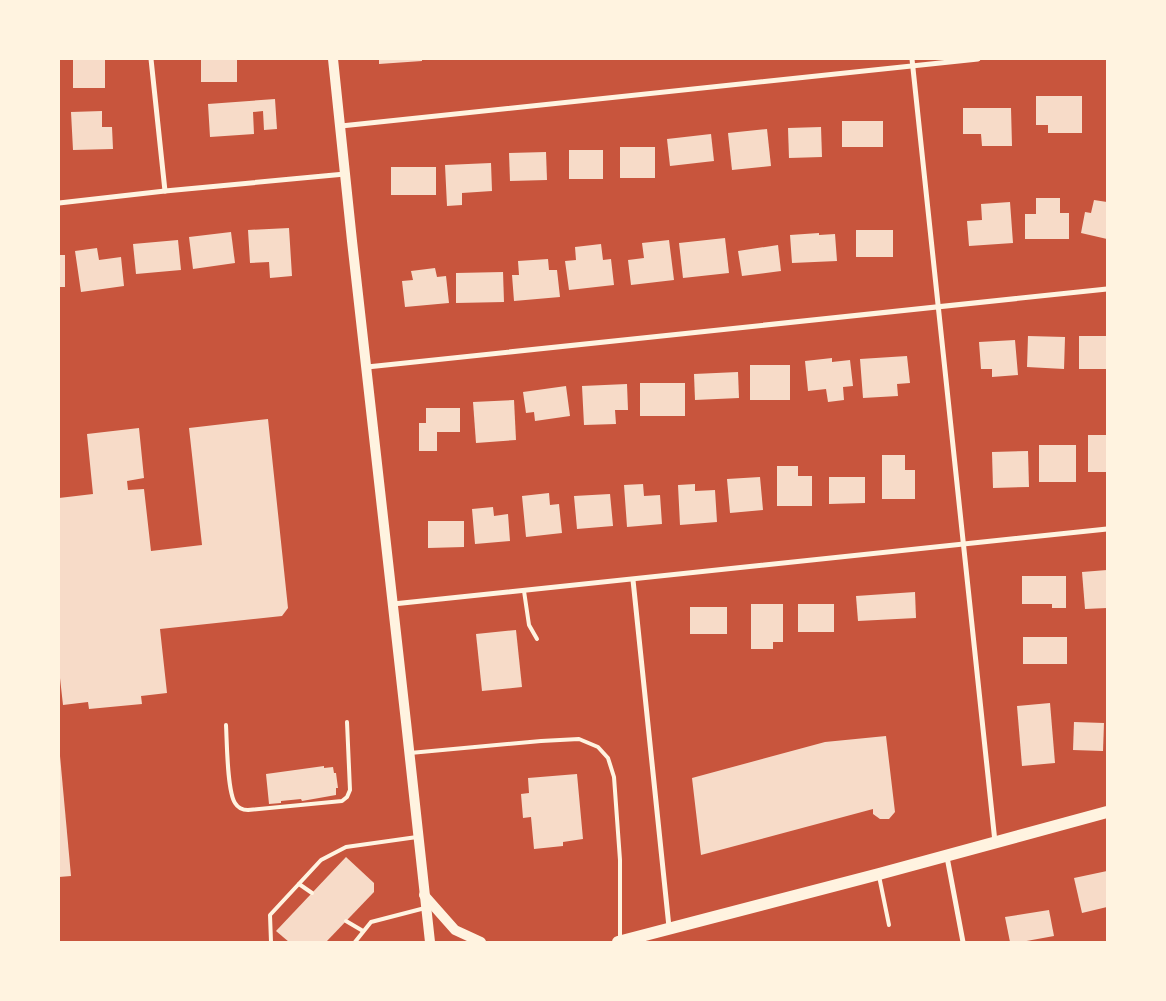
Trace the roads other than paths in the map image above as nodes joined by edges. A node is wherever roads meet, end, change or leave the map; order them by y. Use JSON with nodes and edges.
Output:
{"nodes":[{"id":1,"x":151,"y":59,"type":"edge"},
{"id":2,"x":334,"y":59,"type":"edge"},
{"id":3,"x":912,"y":59,"type":"edge"},
{"id":4,"x":978,"y":59,"type":"edge"},
{"id":5,"x":913,"y":65,"type":"junction"},
{"id":6,"x":341,"y":126,"type":"junction"},
{"id":7,"x":345,"y":174,"type":"junction"},
{"id":8,"x":165,"y":191,"type":"junction"},
{"id":9,"x":59,"y":203,"type":"edge"},
{"id":10,"x":1107,"y":289,"type":"edge"},
{"id":11,"x":938,"y":307,"type":"junction"},
{"id":12,"x":367,"y":368,"type":"junction"},
{"id":13,"x":1107,"y":529,"type":"edge"},
{"id":14,"x":963,"y":544,"type":"junction"},
{"id":15,"x":633,"y":580,"type":"junction"},
{"id":16,"x":524,"y":591,"type":"junction"},
{"id":17,"x":393,"y":604,"type":"junction"},
{"id":18,"x":537,"y":639,"type":"dead end"},
{"id":19,"x":347,"y":722,"type":"dead end"},
{"id":20,"x":226,"y":725,"type":"dead end"},
{"id":21,"x":410,"y":753,"type":"junction"},
{"id":22,"x":1107,"y":812,"type":"edge"},
{"id":23,"x":418,"y":837,"type":"junction"},
{"id":24,"x":995,"y":842,"type":"junction"},
{"id":25,"x":947,"y":855,"type":"junction"},
{"id":26,"x":879,"y":874,"type":"junction"},
{"id":27,"x":299,"y":884,"type":"junction"},
{"id":28,"x":312,"y":892,"type":"dead end"},
{"id":29,"x":424,"y":895,"type":"junction"},
{"id":30,"x":426,"y":908,"type":"junction"},
{"id":31,"x":346,"y":921,"type":"dead end"},
{"id":32,"x":889,"y":926,"type":"dead end"},
{"id":33,"x":669,"y":928,"type":"junction"},
{"id":34,"x":363,"y":931,"type":"junction"},
{"id":35,"x":271,"y":942,"type":"edge"},
{"id":36,"x":355,"y":942,"type":"edge"},
{"id":37,"x":430,"y":942,"type":"edge"},
{"id":38,"x":481,"y":942,"type":"edge"},
{"id":39,"x":619,"y":942,"type":"edge"},
{"id":40,"x":962,"y":942,"type":"edge"}],
"edges":[{"from":1,"to":8,"type":"street"},
{"from":2,"to":6,"type":"main road"},
{"from":3,"to":5,"type":"street"},
{"from":4,"to":5,"type":"street"},
{"from":5,"to":6,"type":"street"},
{"from":5,"to":11,"type":"street"},
{"from":6,"to":7,"type":"main road"},
{"from":7,"to":8,"type":"street"},
{"from":7,"to":12,"type":"main road"},
{"from":8,"to":9,"type":"street"},
{"from":10,"to":11,"type":"street"},
{"from":11,"to":12,"type":"street"},
{"from":11,"to":14,"type":"street"},
{"from":12,"to":17,"type":"main road"},
{"from":13,"to":14,"type":"street"},
{"from":14,"to":15,"type":"street"},
{"from":14,"to":24,"type":"street"},
{"from":15,"to":16,"type":"street"},
{"from":15,"to":33,"type":"street"},
{"from":16,"to":17,"type":"street"},
{"from":16,"to":18,"type":"lane"},
{"from":17,"to":21,"type":"main road"},
{"from":19,"to":20,"type":"lane"},
{"from":21,"to":23,"type":"main road"},
{"from":21,"to":39,"type":"lane"},
{"from":22,"to":24,"type":"main road"},
{"from":23,"to":27,"type":"lane"},
{"from":23,"to":29,"type":"main road"},
{"from":24,"to":25,"type":"main road"},
{"from":25,"to":26,"type":"main road"},
{"from":25,"to":40,"type":"street"},
{"from":26,"to":32,"type":"lane"},
{"from":26,"to":33,"type":"main road"},
{"from":27,"to":28,"type":"lane"},
{"from":27,"to":35,"type":"lane"},
{"from":29,"to":30,"type":"main road"},
{"from":29,"to":38,"type":"main road"},
{"from":30,"to":34,"type":"lane"},
{"from":30,"to":37,"type":"main road"},
{"from":31,"to":34,"type":"lane"},
{"from":33,"to":39,"type":"main road"},
{"from":34,"to":36,"type":"lane"}]}
